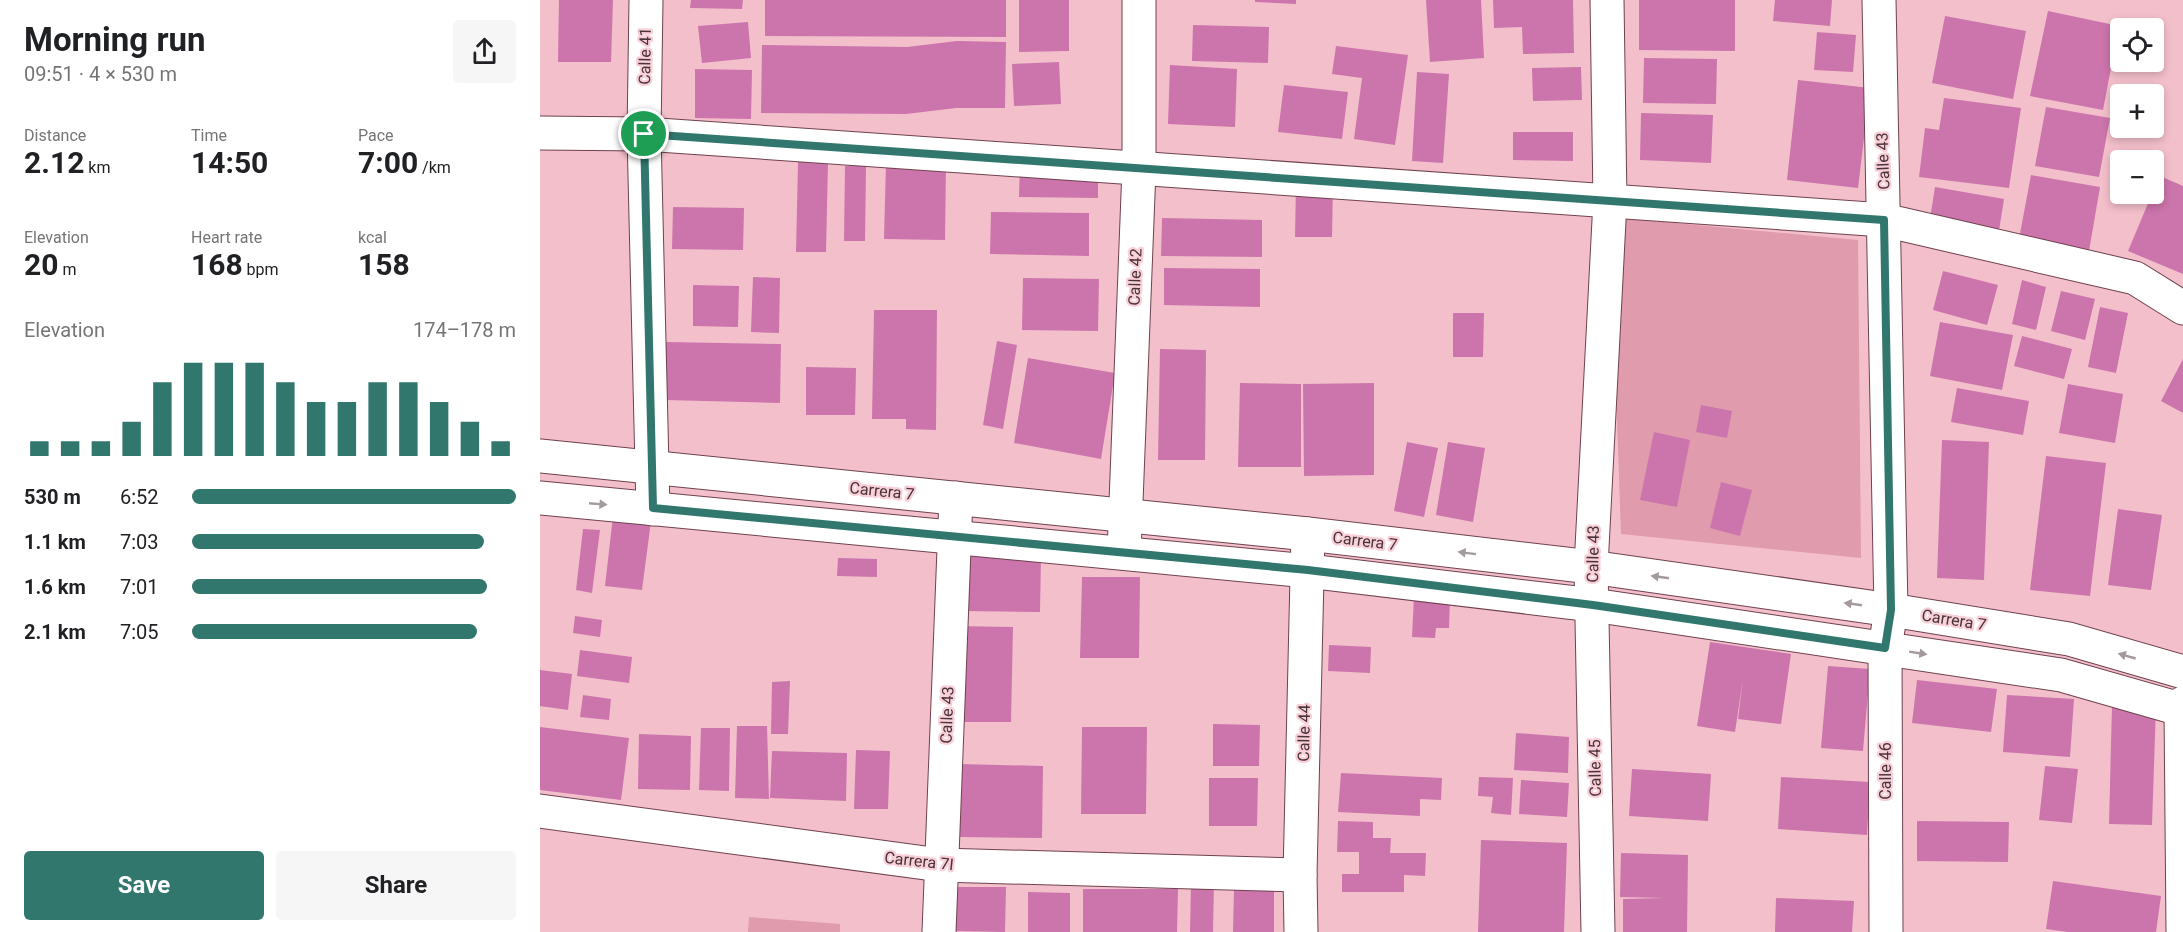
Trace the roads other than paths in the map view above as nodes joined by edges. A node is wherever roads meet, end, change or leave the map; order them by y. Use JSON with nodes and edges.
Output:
{"nodes":[{"id":1,"x":646,"y":0,"type":"edge"},
{"id":2,"x":1139,"y":0,"type":"edge"},
{"id":3,"x":1607,"y":0,"type":"edge"},
{"id":4,"x":1879,"y":0,"type":"edge"},
{"id":5,"x":540,"y":133,"type":"edge"},
{"id":6,"x":644,"y":134,"type":"junction"},
{"id":7,"x":1139,"y":169,"type":"junction"},
{"id":8,"x":1610,"y":201,"type":"junction"},
{"id":9,"x":1884,"y":220,"type":"junction"},
{"id":10,"x":2183,"y":308,"type":"edge"},
{"id":11,"x":540,"y":456,"type":"edge"},
{"id":12,"x":652,"y":467,"type":"junction"},
{"id":13,"x":540,"y":498,"type":"edge"},
{"id":14,"x":956,"y":498,"type":"junction"},
{"id":15,"x":653,"y":508,"type":"junction"},
{"id":16,"x":1125,"y":517,"type":"junction"},
{"id":17,"x":1308,"y":534,"type":"junction"},
{"id":18,"x":954,"y":537,"type":"junction"},
{"id":19,"x":1124,"y":553,"type":"junction"},
{"id":20,"x":1591,"y":567,"type":"junction"},
{"id":21,"x":1308,"y":570,"type":"junction"},
{"id":22,"x":1593,"y":605,"type":"junction"},
{"id":23,"x":1891,"y":610,"type":"junction"},
{"id":24,"x":1885,"y":648,"type":"junction"},
{"id":25,"x":2183,"y":672,"type":"edge"},
{"id":26,"x":2182,"y":707,"type":"edge"},
{"id":27,"x":540,"y":811,"type":"edge"},
{"id":28,"x":940,"y":865,"type":"junction"},
{"id":29,"x":1300,"y":875,"type":"junction"},
{"id":30,"x":939,"y":932,"type":"edge"},
{"id":31,"x":1301,"y":932,"type":"edge"},
{"id":32,"x":1598,"y":932,"type":"edge"},
{"id":33,"x":1886,"y":932,"type":"edge"},
{"id":34,"x":2183,"y":932,"type":"edge"}],
"edges":[{"from":1,"to":6,"type":"street","name":"Calle 41"},
{"from":2,"to":7,"type":"street","name":"Calle 42"},
{"from":3,"to":8,"type":"street","name":"Calle 43"},
{"from":4,"to":9,"type":"street","name":"Calle 43"},
{"from":5,"to":6,"type":"street"},
{"from":6,"to":7,"type":"street"},
{"from":6,"to":12,"type":"street","name":"Calle 41"},
{"from":7,"to":8,"type":"street"},
{"from":7,"to":16,"type":"street","name":"Calle 42"},
{"from":8,"to":9,"type":"street"},
{"from":8,"to":20,"type":"street","name":"Calle 43"},
{"from":9,"to":10,"type":"street"},
{"from":9,"to":23,"type":"street","name":"Calle 43"},
{"from":11,"to":12,"type":"street","name":"Carrera 7"},
{"from":12,"to":14,"type":"street","name":"Carrera 7"},
{"from":12,"to":15,"type":"street","name":"Calle 41"},
{"from":13,"to":15,"type":"street","one_way":true},
{"from":14,"to":16,"type":"street","name":"Carrera 7"},
{"from":14,"to":18,"type":"street","name":"Calle 43"},
{"from":15,"to":18,"type":"street"},
{"from":16,"to":17,"type":"street","name":"Carrera 7"},
{"from":16,"to":19,"type":"street","name":"Calle 42"},
{"from":20,"to":17,"type":"street","name":"Carrera 7","one_way":true},
{"from":17,"to":21,"type":"street","name":"Calle 44"},
{"from":18,"to":19,"type":"street"},
{"from":18,"to":28,"type":"street","name":"Calle 43"},
{"from":19,"to":21,"type":"street"},
{"from":20,"to":22,"type":"street","name":"Calle 43"},
{"from":23,"to":20,"type":"street","name":"Carrera 7","one_way":true},
{"from":21,"to":22,"type":"street"},
{"from":21,"to":29,"type":"street","name":"Calle 44"},
{"from":22,"to":24,"type":"street"},
{"from":22,"to":32,"type":"street","name":"Calle 45"},
{"from":23,"to":24,"type":"street","name":"Calle 46"},
{"from":25,"to":23,"type":"street","name":"Carrera 7","one_way":true},
{"from":24,"to":26,"type":"street","one_way":true},
{"from":24,"to":33,"type":"street","name":"Calle 46"},
{"from":26,"to":34,"type":"street"},
{"from":27,"to":28,"type":"street","name":"Carrera 7I"},
{"from":28,"to":29,"type":"street","name":"Carrera 7I"},
{"from":28,"to":30,"type":"street","name":"Calle 43"},
{"from":29,"to":31,"type":"street","name":"Calle 44"}]}
